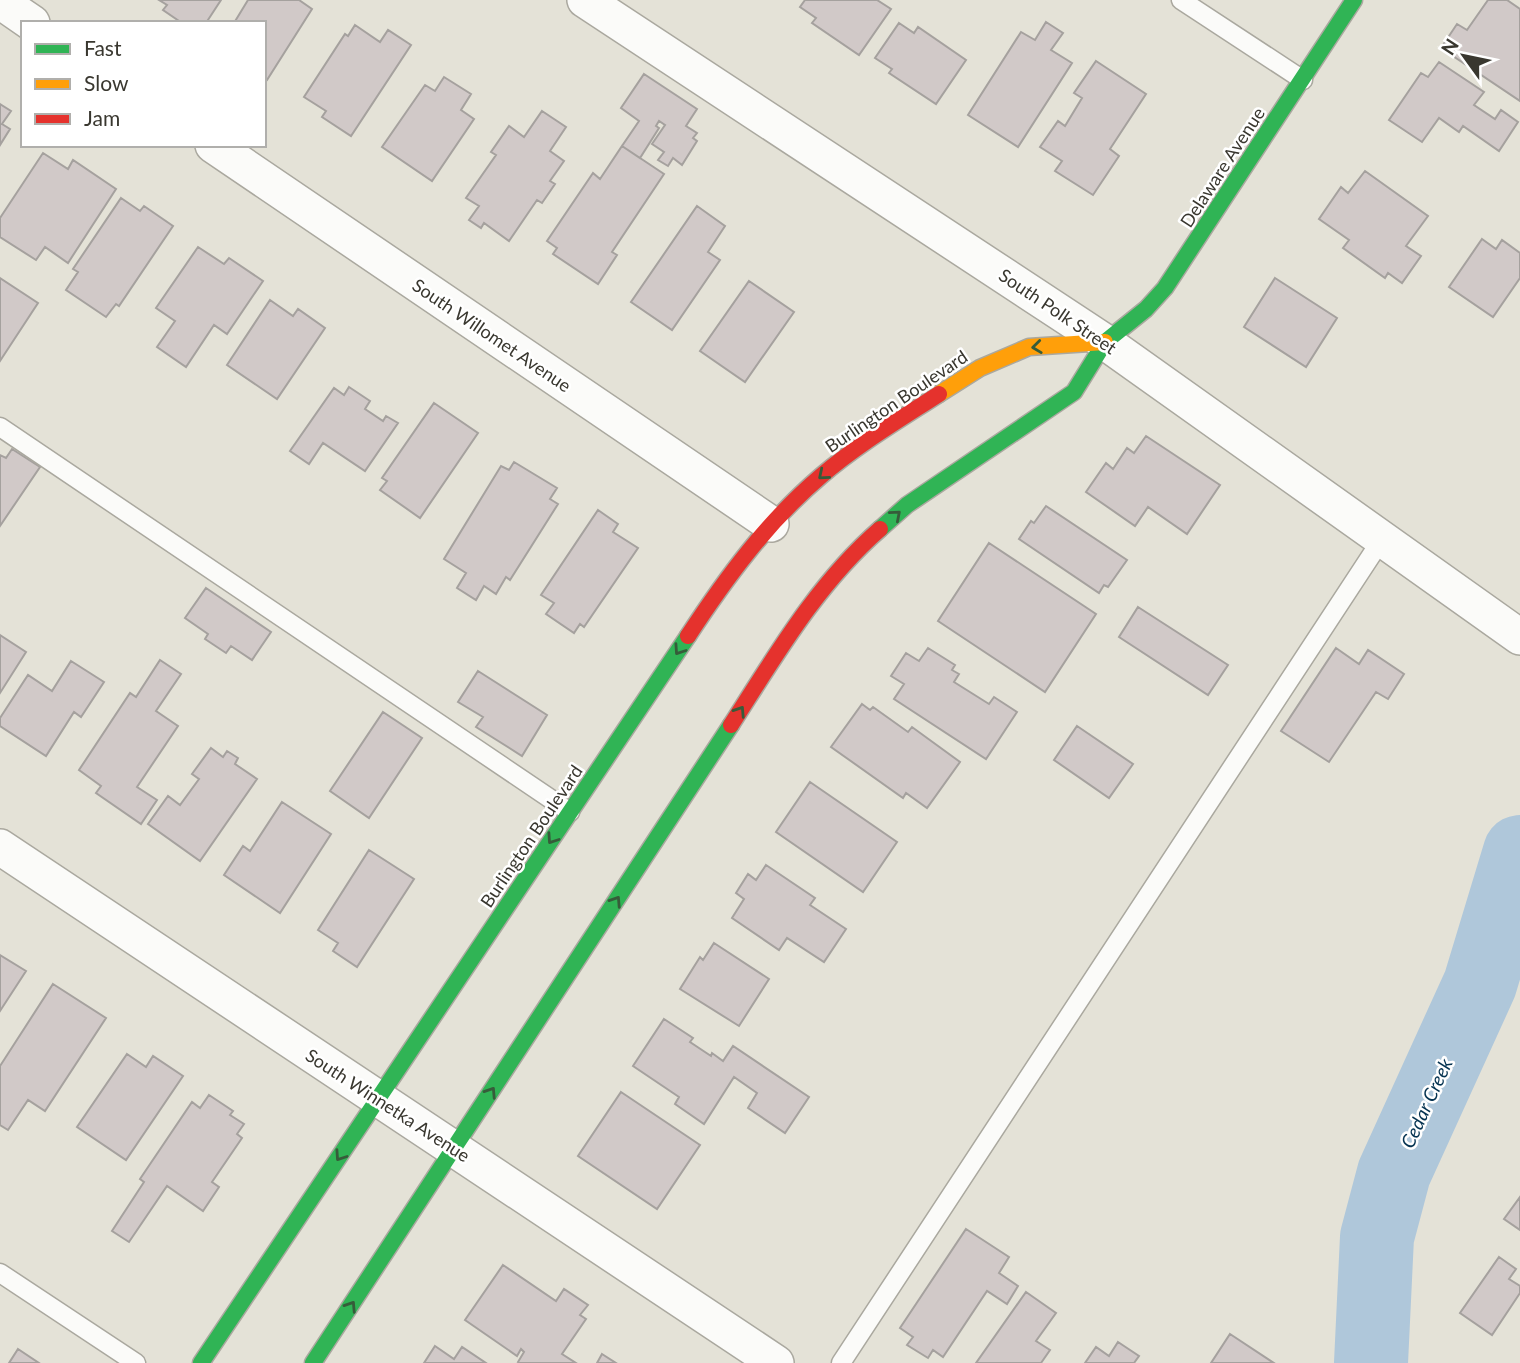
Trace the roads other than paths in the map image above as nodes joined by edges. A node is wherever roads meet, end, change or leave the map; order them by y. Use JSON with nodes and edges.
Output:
{"nodes":[{"id":1,"x":585,"y":0,"type":"edge"},
{"id":2,"x":1181,"y":0,"type":"edge"},
{"id":3,"x":1354,"y":0,"type":"edge"},
{"id":4,"x":0,"y":1,"type":"edge"},
{"id":5,"x":29,"y":21,"type":"edge"},
{"id":6,"x":1303,"y":80,"type":"junction"},
{"id":7,"x":216,"y":147,"type":"edge"},
{"id":8,"x":1105,"y":342,"type":"junction"},
{"id":9,"x":0,"y":427,"type":"edge"},
{"id":10,"x":771,"y":524,"type":"junction"},
{"id":11,"x":1382,"y":539,"type":"junction"},
{"id":12,"x":1520,"y":637,"type":"edge"},
{"id":13,"x":570,"y":812,"type":"junction"},
{"id":14,"x":0,"y":846,"type":"edge"},
{"id":15,"x":378,"y":1100,"type":"junction"},
{"id":16,"x":454,"y":1149,"type":"junction"},
{"id":17,"x":0,"y":1273,"type":"edge"},
{"id":18,"x":754,"y":1357,"type":"edge"},
{"id":19,"x":136,"y":1363,"type":"edge"},
{"id":20,"x":201,"y":1363,"type":"edge"},
{"id":21,"x":313,"y":1363,"type":"edge"},
{"id":22,"x":841,"y":1363,"type":"edge"}],
"edges":[{"from":1,"to":8,"type":"street","name":"South Polk Street"},
{"from":2,"to":6,"type":"lane"},
{"from":3,"to":6,"type":"street","name":"Delaware Avenue"},
{"from":4,"to":5,"type":"street"},
{"from":6,"to":8,"type":"street","name":"Delaware Avenue"},
{"from":7,"to":10,"type":"street","name":"South Willomet Avenue"},
{"from":8,"to":10,"type":"street","name":"Burlington Boulevard","one_way":true},
{"from":8,"to":11,"type":"street","name":"South Polk Street"},
{"from":16,"to":8,"type":"street","one_way":true},
{"from":9,"to":13,"type":"lane"},
{"from":10,"to":13,"type":"street","name":"Burlington Boulevard","one_way":true},
{"from":11,"to":12,"type":"street","name":"South Polk Street"},
{"from":11,"to":22,"type":"lane"},
{"from":13,"to":15,"type":"street","name":"Burlington Boulevard","one_way":true},
{"from":14,"to":15,"type":"street","name":"South Winnetka Avenue"},
{"from":15,"to":16,"type":"street","name":"South Winnetka Avenue"},
{"from":15,"to":20,"type":"street","name":"Burlington Boulevard","one_way":true},
{"from":16,"to":18,"type":"street","name":"South Winnetka Avenue"},
{"from":21,"to":16,"type":"street","one_way":true},
{"from":17,"to":19,"type":"lane"}]}
